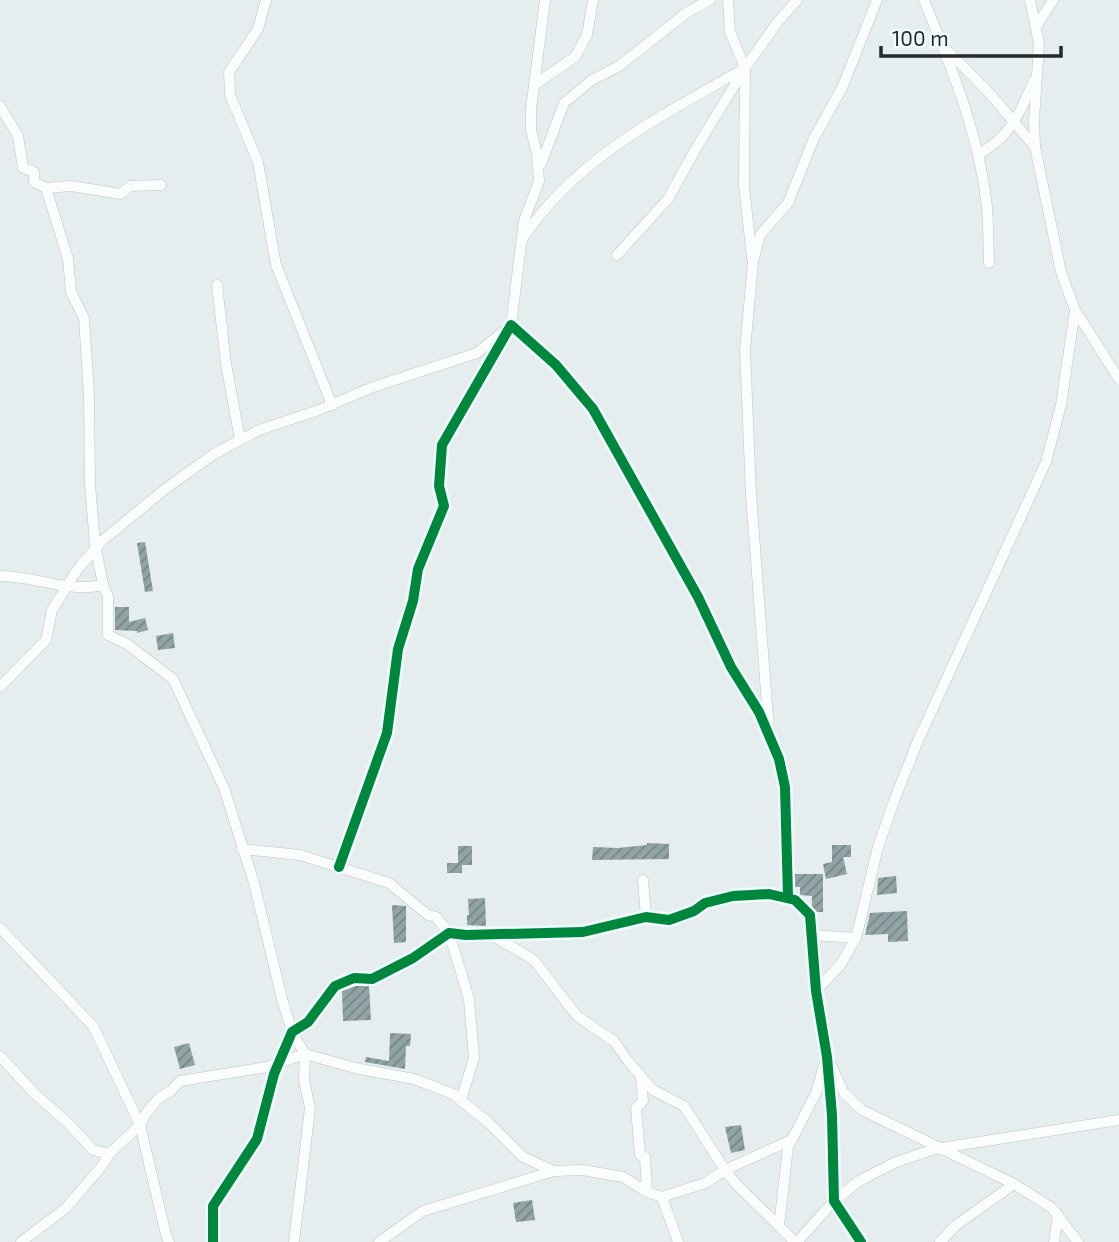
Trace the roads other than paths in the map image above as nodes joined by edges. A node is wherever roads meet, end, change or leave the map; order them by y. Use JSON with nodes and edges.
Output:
{"nodes":[{"id":1,"x":266,"y":0,"type":"edge"},
{"id":2,"x":545,"y":0,"type":"edge"},
{"id":3,"x":593,"y":0,"type":"edge"},
{"id":4,"x":710,"y":0,"type":"edge"},
{"id":5,"x":728,"y":0,"type":"edge"},
{"id":6,"x":797,"y":0,"type":"edge"},
{"id":7,"x":877,"y":0,"type":"edge"},
{"id":8,"x":924,"y":0,"type":"edge"},
{"id":9,"x":1030,"y":0,"type":"edge"},
{"id":10,"x":1053,"y":0,"type":"edge"},
{"id":11,"x":1036,"y":27,"type":"junction"},
{"id":12,"x":942,"y":44,"type":"junction"},
{"id":13,"x":746,"y":68,"type":"junction"},
{"id":14,"x":1037,"y":75,"type":"junction"},
{"id":15,"x":534,"y":85,"type":"junction"},
{"id":16,"x":0,"y":106,"type":"edge"},
{"id":17,"x":1014,"y":122,"type":"junction"},
{"id":18,"x":1035,"y":147,"type":"junction"},
{"id":19,"x":978,"y":155,"type":"junction"},
{"id":20,"x":538,"y":172,"type":"junction"},
{"id":21,"x":161,"y":185,"type":"dead end"},
{"id":22,"x":46,"y":188,"type":"junction"},
{"id":23,"x":521,"y":241,"type":"junction"},
{"id":24,"x":617,"y":255,"type":"dead end"},
{"id":25,"x":753,"y":262,"type":"junction"},
{"id":26,"x":989,"y":263,"type":"dead end"},
{"id":27,"x":217,"y":285,"type":"dead end"},
{"id":28,"x":1075,"y":310,"type":"junction"},
{"id":29,"x":511,"y":325,"type":"junction"},
{"id":30,"x":1119,"y":379,"type":"edge"},
{"id":31,"x":332,"y":405,"type":"junction"},
{"id":32,"x":240,"y":440,"type":"junction"},
{"id":33,"x":96,"y":548,"type":"junction"},
{"id":34,"x":0,"y":576,"type":"edge"},
{"id":35,"x":103,"y":585,"type":"junction"},
{"id":36,"x":67,"y":587,"type":"junction"},
{"id":37,"x":0,"y":687,"type":"edge"},
{"id":38,"x":769,"y":735,"type":"junction"},
{"id":39,"x":242,"y":849,"type":"junction"},
{"id":40,"x":339,"y":867,"type":"junction"},
{"id":41,"x":643,"y":880,"type":"dead end"},
{"id":42,"x":788,"y":897,"type":"junction"},
{"id":43,"x":646,"y":917,"type":"junction"},
{"id":44,"x":0,"y":928,"type":"edge"},
{"id":45,"x":449,"y":933,"type":"junction"},
{"id":46,"x":489,"y":934,"type":"junction"},
{"id":47,"x":812,"y":935,"type":"junction"},
{"id":48,"x":856,"y":938,"type":"junction"},
{"id":49,"x":816,"y":991,"type":"junction"},
{"id":50,"x":292,"y":1032,"type":"junction"},
{"id":51,"x":305,"y":1054,"type":"junction"},
{"id":52,"x":0,"y":1056,"type":"edge"},
{"id":53,"x":827,"y":1057,"type":"junction"},
{"id":54,"x":278,"y":1063,"type":"junction"},
{"id":55,"x":641,"y":1077,"type":"junction"},
{"id":56,"x":461,"y":1100,"type":"junction"},
{"id":57,"x":1119,"y":1120,"type":"edge"},
{"id":58,"x":140,"y":1125,"type":"junction"},
{"id":59,"x":791,"y":1140,"type":"junction"},
{"id":60,"x":939,"y":1149,"type":"junction"},
{"id":61,"x":109,"y":1154,"type":"junction"},
{"id":62,"x":725,"y":1170,"type":"junction"},
{"id":63,"x":554,"y":1171,"type":"junction"},
{"id":64,"x":1014,"y":1184,"type":"junction"},
{"id":65,"x":648,"y":1192,"type":"junction"},
{"id":66,"x":662,"y":1197,"type":"junction"},
{"id":67,"x":834,"y":1201,"type":"junction"},
{"id":68,"x":1058,"y":1215,"type":"junction"},
{"id":69,"x":779,"y":1226,"type":"junction"},
{"id":70,"x":22,"y":1242,"type":"edge"},
{"id":71,"x":169,"y":1242,"type":"edge"},
{"id":72,"x":213,"y":1242,"type":"edge"},
{"id":73,"x":294,"y":1242,"type":"edge"},
{"id":74,"x":379,"y":1242,"type":"edge"},
{"id":75,"x":678,"y":1242,"type":"edge"},
{"id":76,"x":796,"y":1242,"type":"edge"},
{"id":77,"x":861,"y":1242,"type":"edge"},
{"id":78,"x":940,"y":1242,"type":"edge"},
{"id":79,"x":1054,"y":1242,"type":"edge"},
{"id":80,"x":1078,"y":1242,"type":"edge"}],
"edges":[{"from":1,"to":31,"type":"street"},
{"from":2,"to":15,"type":"street"},
{"from":3,"to":15,"type":"street"},
{"from":4,"to":20,"type":"street"},
{"from":5,"to":13,"type":"street"},
{"from":6,"to":13,"type":"street"},
{"from":7,"to":25,"type":"street"},
{"from":8,"to":12,"type":"street"},
{"from":9,"to":11,"type":"street"},
{"from":10,"to":11,"type":"street"},
{"from":11,"to":14,"type":"street"},
{"from":12,"to":17,"type":"street"},
{"from":12,"to":19,"type":"street"},
{"from":13,"to":23,"type":"street"},
{"from":13,"to":24,"type":"street"},
{"from":13,"to":25,"type":"street"},
{"from":14,"to":17,"type":"street"},
{"from":14,"to":18,"type":"street"},
{"from":15,"to":20,"type":"street"},
{"from":16,"to":22,"type":"street"},
{"from":17,"to":18,"type":"street"},
{"from":17,"to":19,"type":"street"},
{"from":18,"to":28,"type":"street"},
{"from":19,"to":26,"type":"street"},
{"from":20,"to":23,"type":"street"},
{"from":21,"to":22,"type":"street"},
{"from":22,"to":33,"type":"street"},
{"from":23,"to":29,"type":"street"},
{"from":25,"to":38,"type":"street"},
{"from":27,"to":32,"type":"street"},
{"from":28,"to":30,"type":"street"},
{"from":28,"to":48,"type":"street"},
{"from":29,"to":31,"type":"street"},
{"from":29,"to":38,"type":"street"},
{"from":29,"to":40,"type":"street"},
{"from":31,"to":32,"type":"street"},
{"from":32,"to":33,"type":"street"},
{"from":33,"to":35,"type":"street"},
{"from":33,"to":36,"type":"street"},
{"from":34,"to":36,"type":"street"},
{"from":35,"to":36,"type":"street"},
{"from":35,"to":39,"type":"street"},
{"from":36,"to":37,"type":"street"},
{"from":38,"to":42,"type":"street"},
{"from":39,"to":40,"type":"street"},
{"from":39,"to":50,"type":"street"},
{"from":40,"to":45,"type":"street"},
{"from":41,"to":43,"type":"street"},
{"from":42,"to":43,"type":"street"},
{"from":42,"to":47,"type":"street"},
{"from":43,"to":46,"type":"street"},
{"from":44,"to":58,"type":"street"},
{"from":45,"to":46,"type":"street"},
{"from":45,"to":50,"type":"street"},
{"from":45,"to":56,"type":"street"},
{"from":46,"to":55,"type":"street"},
{"from":47,"to":48,"type":"street"},
{"from":47,"to":49,"type":"street"},
{"from":48,"to":49,"type":"street"},
{"from":49,"to":53,"type":"street"},
{"from":50,"to":51,"type":"street"},
{"from":50,"to":54,"type":"street"},
{"from":51,"to":54,"type":"street"},
{"from":51,"to":56,"type":"street"},
{"from":51,"to":73,"type":"street"},
{"from":52,"to":61,"type":"street"},
{"from":53,"to":59,"type":"street"},
{"from":53,"to":60,"type":"street"},
{"from":53,"to":67,"type":"street"},
{"from":54,"to":58,"type":"street"},
{"from":54,"to":72,"type":"street"},
{"from":55,"to":62,"type":"street"},
{"from":55,"to":65,"type":"street"},
{"from":56,"to":63,"type":"street"},
{"from":57,"to":60,"type":"street"},
{"from":58,"to":61,"type":"street"},
{"from":58,"to":71,"type":"street"},
{"from":59,"to":62,"type":"street"},
{"from":59,"to":69,"type":"street"},
{"from":60,"to":64,"type":"street"},
{"from":60,"to":67,"type":"street"},
{"from":61,"to":70,"type":"street"},
{"from":62,"to":66,"type":"street"},
{"from":62,"to":69,"type":"street"},
{"from":63,"to":65,"type":"street"},
{"from":63,"to":74,"type":"street"},
{"from":64,"to":68,"type":"street"},
{"from":64,"to":78,"type":"street"},
{"from":65,"to":66,"type":"street"},
{"from":66,"to":75,"type":"street"},
{"from":67,"to":76,"type":"street"},
{"from":67,"to":77,"type":"street"},
{"from":68,"to":79,"type":"street"},
{"from":68,"to":80,"type":"street"},
{"from":69,"to":76,"type":"street"}]}
